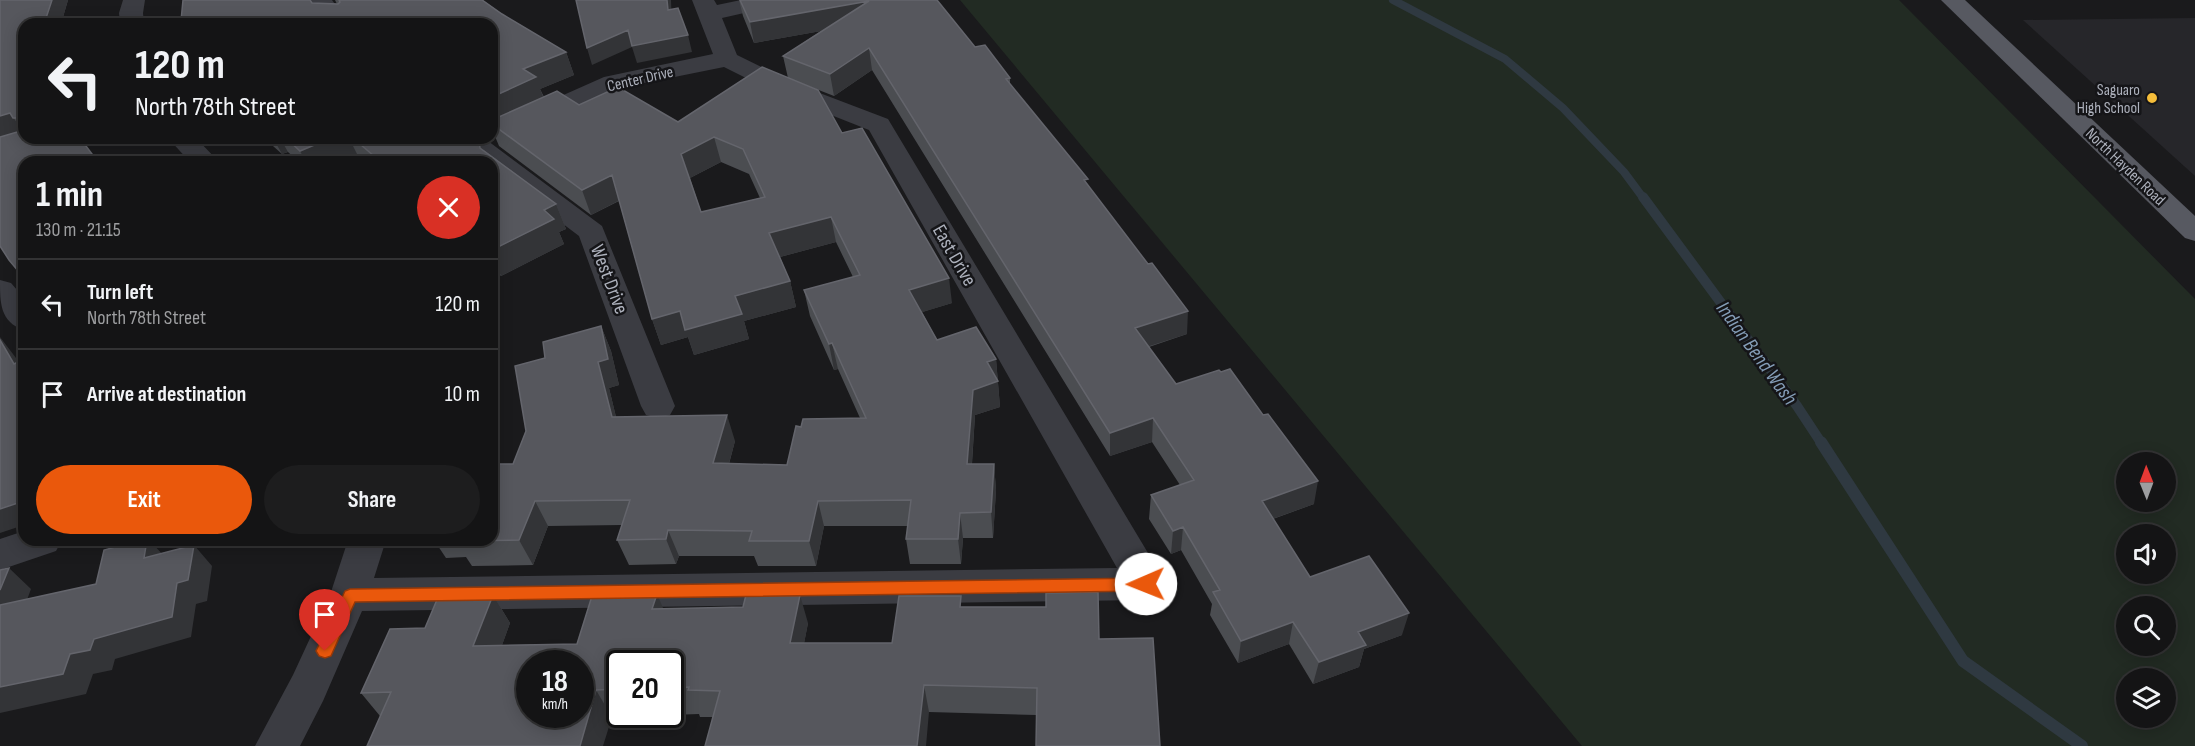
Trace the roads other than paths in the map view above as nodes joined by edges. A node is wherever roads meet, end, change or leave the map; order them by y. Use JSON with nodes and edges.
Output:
{"nodes":[{"id":1,"x":134,"y":0,"type":"edge"},
{"id":2,"x":321,"y":0,"type":"edge"},
{"id":3,"x":772,"y":0,"type":"edge"},
{"id":4,"x":1952,"y":0,"type":"edge"},
{"id":5,"x":706,"y":7,"type":"edge"},
{"id":6,"x":131,"y":18,"type":"edge"},
{"id":7,"x":333,"y":18,"type":"edge"},
{"id":8,"x":727,"y":59,"type":"junction"},
{"id":9,"x":498,"y":132,"type":"edge"},
{"id":10,"x":187,"y":144,"type":"edge"},
{"id":11,"x":489,"y":144,"type":"edge"},
{"id":12,"x":199,"y":156,"type":"edge"},
{"id":13,"x":2195,"y":232,"type":"edge"},
{"id":14,"x":0,"y":290,"type":"edge"},
{"id":15,"x":18,"y":312,"type":"edge"},
{"id":16,"x":658,"y":406,"type":"dead end"},
{"id":17,"x":26,"y":546,"type":"edge"},
{"id":18,"x":365,"y":546,"type":"edge"},
{"id":19,"x":0,"y":555,"type":"edge"},
{"id":20,"x":350,"y":595,"type":"junction"},
{"id":21,"x":277,"y":746,"type":"edge"}],
"edges":[{"from":1,"to":6,"type":"street"},
{"from":2,"to":7,"type":"street"},
{"from":3,"to":5,"type":"street"},
{"from":4,"to":13,"type":"main road","name":"North Hayden Road"},
{"from":5,"to":8,"type":"street"},
{"from":8,"to":9,"type":"street","name":"Center Drive"},
{"from":8,"to":20,"type":"street","name":"East Drive"},
{"from":10,"to":12,"type":"street"},
{"from":11,"to":16,"type":"street","name":"West Drive"},
{"from":14,"to":15,"type":"street"},
{"from":17,"to":19,"type":"street"},
{"from":18,"to":20,"type":"street"},
{"from":20,"to":21,"type":"street"}]}
